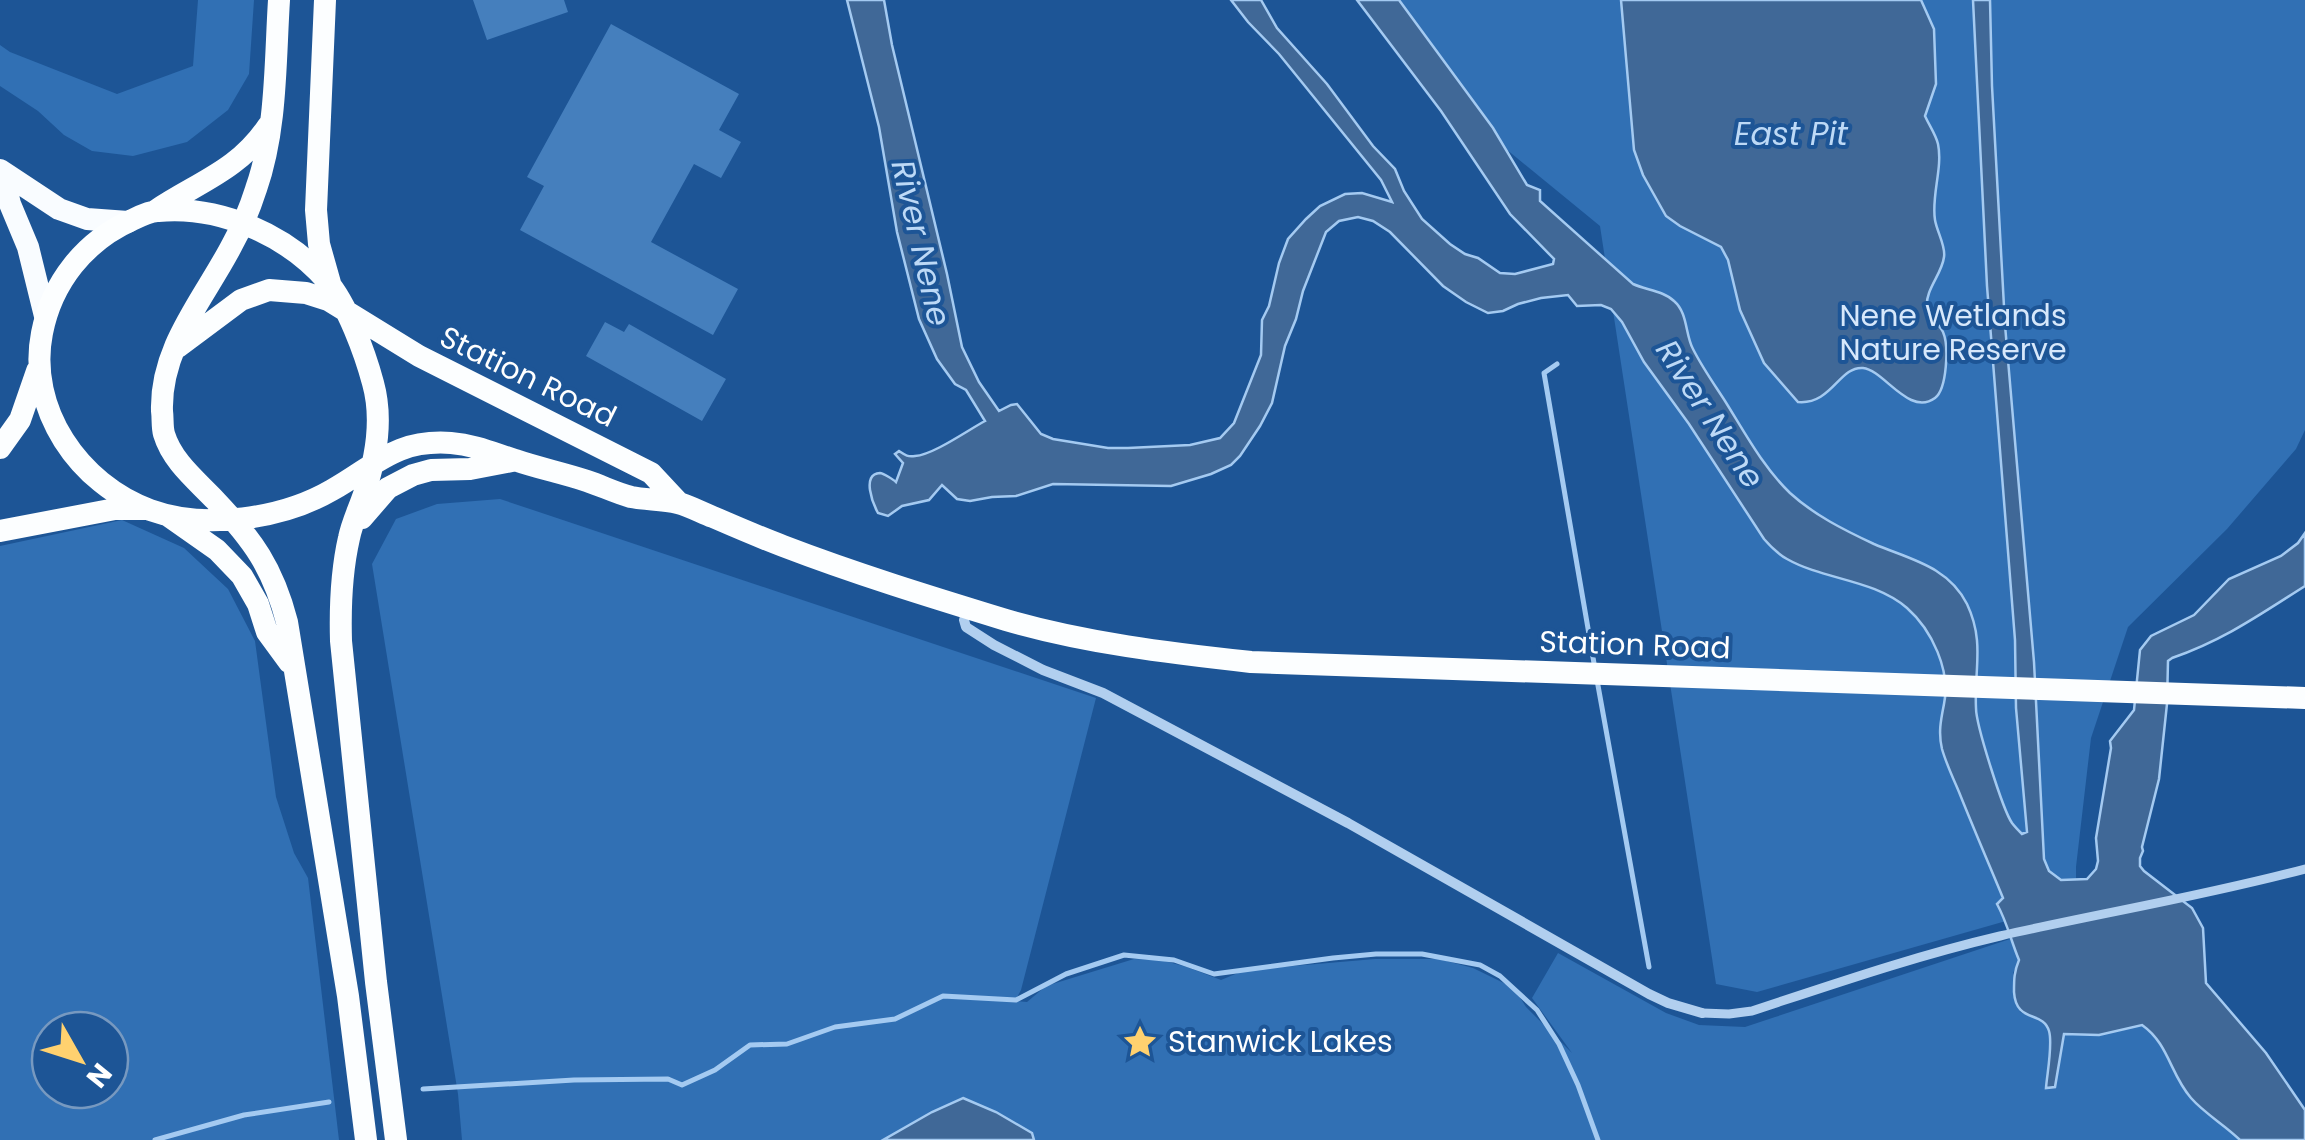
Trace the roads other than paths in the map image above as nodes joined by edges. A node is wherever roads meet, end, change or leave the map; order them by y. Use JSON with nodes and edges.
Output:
{"nodes":[{"id":1,"x":279,"y":0,"type":"edge"},
{"id":2,"x":325,"y":0,"type":"edge"},
{"id":3,"x":270,"y":124,"type":"junction"},
{"id":4,"x":1,"y":171,"type":"edge"},
{"id":5,"x":155,"y":210,"type":"junction"},
{"id":6,"x":128,"y":222,"type":"junction"},
{"id":7,"x":242,"y":224,"type":"junction"},
{"id":8,"x":332,"y":286,"type":"junction"},
{"id":9,"x":344,"y":311,"type":"junction"},
{"id":10,"x":45,"y":316,"type":"junction"},
{"id":11,"x":173,"y":351,"type":"junction"},
{"id":12,"x":38,"y":369,"type":"junction"},
{"id":13,"x":0,"y":448,"type":"edge"},
{"id":14,"x":515,"y":460,"type":"junction"},
{"id":15,"x":371,"y":466,"type":"junction"},
{"id":16,"x":679,"y":504,"type":"junction"},
{"id":17,"x":157,"y":512,"type":"junction"},
{"id":18,"x":233,"y":520,"type":"junction"},
{"id":19,"x":350,"y":530,"type":"junction"},
{"id":20,"x":0,"y":531,"type":"edge"},
{"id":21,"x":968,"y":608,"type":"junction"},
{"id":22,"x":293,"y":668,"type":"junction"},
{"id":23,"x":2305,"y":698,"type":"edge"},
{"id":24,"x":2305,"y":869,"type":"edge"},
{"id":25,"x":1702,"y":1013,"type":"joint"},
{"id":26,"x":366,"y":1140,"type":"edge"},
{"id":27,"x":396,"y":1140,"type":"edge"}],
"edges":[{"from":1,"to":3,"type":"highway"},
{"from":2,"to":8,"type":"highway"},
{"from":3,"to":5,"type":"highway"},
{"from":3,"to":7,"type":"highway"},
{"from":4,"to":6,"type":"main road"},
{"from":4,"to":10,"type":"main road"},
{"from":5,"to":6,"type":"highway"},
{"from":5,"to":7,"type":"highway"},
{"from":6,"to":10,"type":"highway"},
{"from":7,"to":8,"type":"highway"},
{"from":7,"to":11,"type":"highway"},
{"from":8,"to":9,"type":"highway"},
{"from":9,"to":11,"type":"highway"},
{"from":9,"to":15,"type":"highway"},
{"from":9,"to":16,"type":"highway","name":"Station Road"},
{"from":10,"to":12,"type":"highway"},
{"from":11,"to":18,"type":"highway"},
{"from":12,"to":13,"type":"highway"},
{"from":12,"to":17,"type":"highway"},
{"from":14,"to":15,"type":"highway","name":"Station Road"},
{"from":14,"to":16,"type":"highway","name":"Station Road"},
{"from":14,"to":19,"type":"highway"},
{"from":15,"to":18,"type":"highway"},
{"from":15,"to":19,"type":"highway"},
{"from":16,"to":21,"type":"highway","name":"Station Road"},
{"from":17,"to":18,"type":"highway"},
{"from":17,"to":20,"type":"highway"},
{"from":17,"to":22,"type":"highway"},
{"from":18,"to":22,"type":"highway"},
{"from":19,"to":27,"type":"highway"},
{"from":21,"to":23,"type":"highway","name":"Station Road"},
{"from":21,"to":25,"type":"street"},
{"from":22,"to":26,"type":"highway"},
{"from":24,"to":25,"type":"street"}]}
